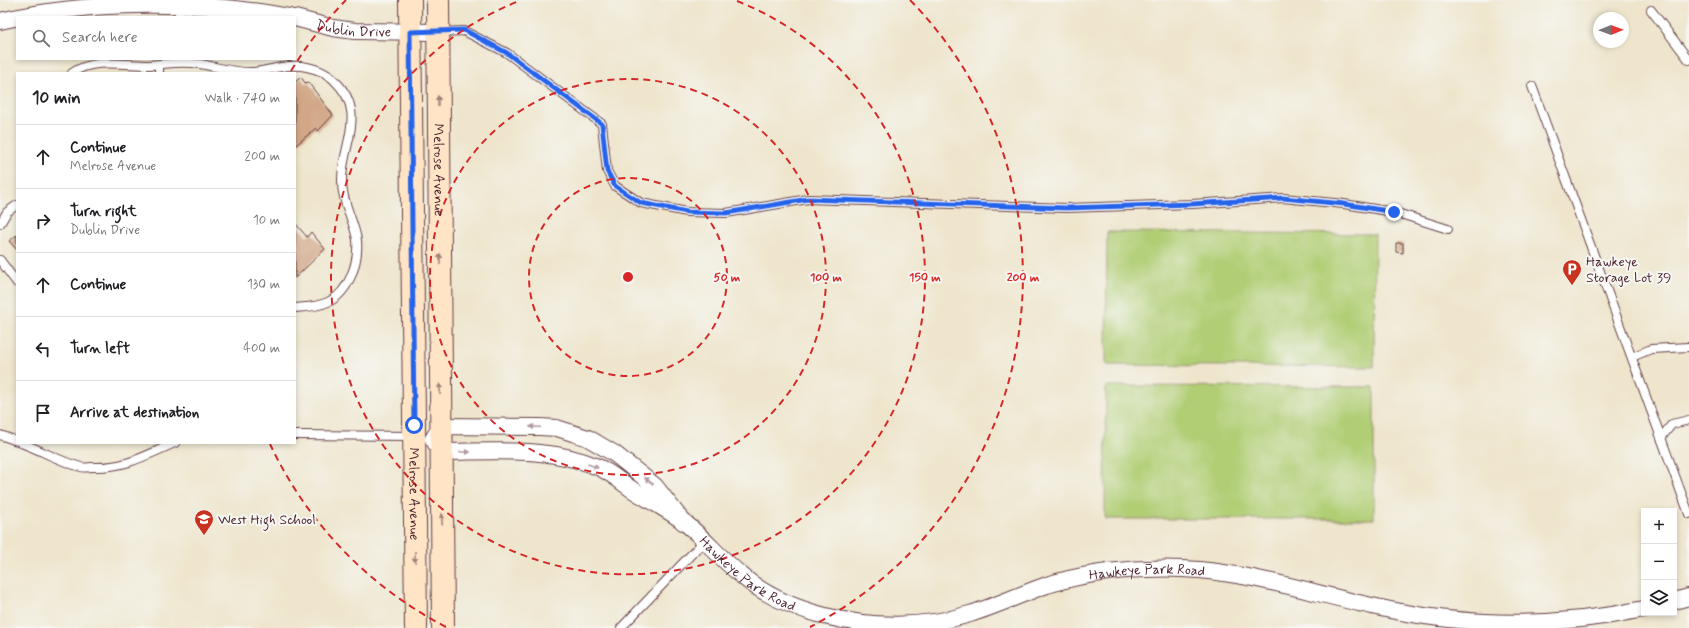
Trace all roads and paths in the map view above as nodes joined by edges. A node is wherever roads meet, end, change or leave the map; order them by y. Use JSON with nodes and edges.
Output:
{"nodes":[{"id":1,"x":410,"y":0,"type":"edge"},
{"id":2,"x":438,"y":0,"type":"edge"},
{"id":3,"x":88,"y":2,"type":"edge"},
{"id":4,"x":179,"y":9,"type":"edge"},
{"id":5,"x":201,"y":10,"type":"edge"},
{"id":6,"x":1651,"y":10,"type":"dead end"},
{"id":7,"x":21,"y":16,"type":"edge"},
{"id":8,"x":285,"y":16,"type":"edge"},
{"id":9,"x":16,"y":17,"type":"edge"},
{"id":10,"x":296,"y":18,"type":"edge"},
{"id":11,"x":0,"y":21,"type":"edge"},
{"id":12,"x":410,"y":32,"type":"junction"},
{"id":13,"x":438,"y":32,"type":"junction"},
{"id":14,"x":1689,"y":60,"type":"edge"},
{"id":15,"x":177,"y":61,"type":"edge"},
{"id":16,"x":199,"y":61,"type":"edge"},
{"id":17,"x":159,"y":64,"type":"junction"},
{"id":18,"x":217,"y":70,"type":"edge"},
{"id":19,"x":74,"y":72,"type":"edge"},
{"id":20,"x":159,"y":72,"type":"edge"},
{"id":21,"x":254,"y":72,"type":"edge"},
{"id":22,"x":254,"y":72,"type":"edge"},
{"id":23,"x":1532,"y":86,"type":"dead end"},
{"id":24,"x":16,"y":205,"type":"edge"},
{"id":25,"x":0,"y":224,"type":"edge"},
{"id":26,"x":1448,"y":229,"type":"dead end"},
{"id":27,"x":0,"y":260,"type":"edge"},
{"id":28,"x":16,"y":283,"type":"edge"},
{"id":29,"x":296,"y":308,"type":"edge"},
{"id":30,"x":1689,"y":347,"type":"edge"},
{"id":31,"x":1632,"y":357,"type":"junction"},
{"id":32,"x":1689,"y":420,"type":"edge"},
{"id":33,"x":0,"y":435,"type":"edge"},
{"id":34,"x":296,"y":435,"type":"edge"},
{"id":35,"x":429,"y":438,"type":"junction"},
{"id":36,"x":1661,"y":438,"type":"junction"},
{"id":37,"x":16,"y":441,"type":"edge"},
{"id":38,"x":24,"y":444,"type":"edge"},
{"id":39,"x":173,"y":444,"type":"edge"},
{"id":40,"x":1689,"y":514,"type":"edge"},
{"id":41,"x":683,"y":522,"type":"junction"},
{"id":42,"x":704,"y":541,"type":"junction"},
{"id":43,"x":1689,"y":597,"type":"edge"},
{"id":44,"x":1677,"y":600,"type":"edge"},
{"id":45,"x":1641,"y":609,"type":"edge"},
{"id":46,"x":1423,"y":622,"type":"edge"},
{"id":47,"x":416,"y":628,"type":"edge"},
{"id":48,"x":443,"y":628,"type":"edge"},
{"id":49,"x":621,"y":628,"type":"edge"}],
"edges":[{"from":1,"to":12,"type":"main road","name":"Melrose Avenue"},
{"from":2,"to":13,"type":"main road","name":"Melrose Avenue"},
{"from":3,"to":4,"type":"street"},
{"from":3,"to":7,"type":"street"},
{"from":4,"to":5,"type":"street"},
{"from":5,"to":8,"type":"street"},
{"from":6,"to":14,"type":"lane"},
{"from":9,"to":11,"type":"street"},
{"from":10,"to":12,"type":"street","name":"Dublin Drive"},
{"from":12,"to":13,"type":"street","name":"Dublin Drive"},
{"from":12,"to":35,"type":"main road","name":"Melrose Avenue"},
{"from":13,"to":26,"type":"lane"},
{"from":35,"to":13,"type":"main road","name":"Melrose Avenue","one_way":true},
{"from":15,"to":16,"type":"lane"},
{"from":15,"to":17,"type":"lane"},
{"from":16,"to":18,"type":"lane"},
{"from":17,"to":19,"type":"lane"},
{"from":17,"to":20,"type":"lane"},
{"from":18,"to":21,"type":"lane"},
{"from":22,"to":29,"type":"lane"},
{"from":23,"to":31,"type":"lane"},
{"from":24,"to":25,"type":"lane"},
{"from":27,"to":28,"type":"lane"},
{"from":30,"to":31,"type":"lane"},
{"from":31,"to":36,"type":"lane"},
{"from":32,"to":36,"type":"lane"},
{"from":33,"to":37,"type":"lane"},
{"from":34,"to":35,"type":"lane"},
{"from":35,"to":41,"type":"street","name":"Hawkeye Park Road","one_way":true},
{"from":41,"to":35,"type":"street","name":"Hawkeye Park Road","one_way":true},
{"from":35,"to":47,"type":"main road","name":"Melrose Avenue","one_way":true},
{"from":48,"to":35,"type":"main road","name":"Melrose Avenue","one_way":true},
{"from":36,"to":40,"type":"lane"},
{"from":38,"to":39,"type":"lane"},
{"from":41,"to":42,"type":"street","name":"Hawkeye Park Road"},
{"from":42,"to":46,"type":"street","name":"Hawkeye Park Road"},
{"from":42,"to":49,"type":"lane"},
{"from":43,"to":44,"type":"street"},
{"from":45,"to":46,"type":"street","name":"Hawkeye Park Road"}]}
